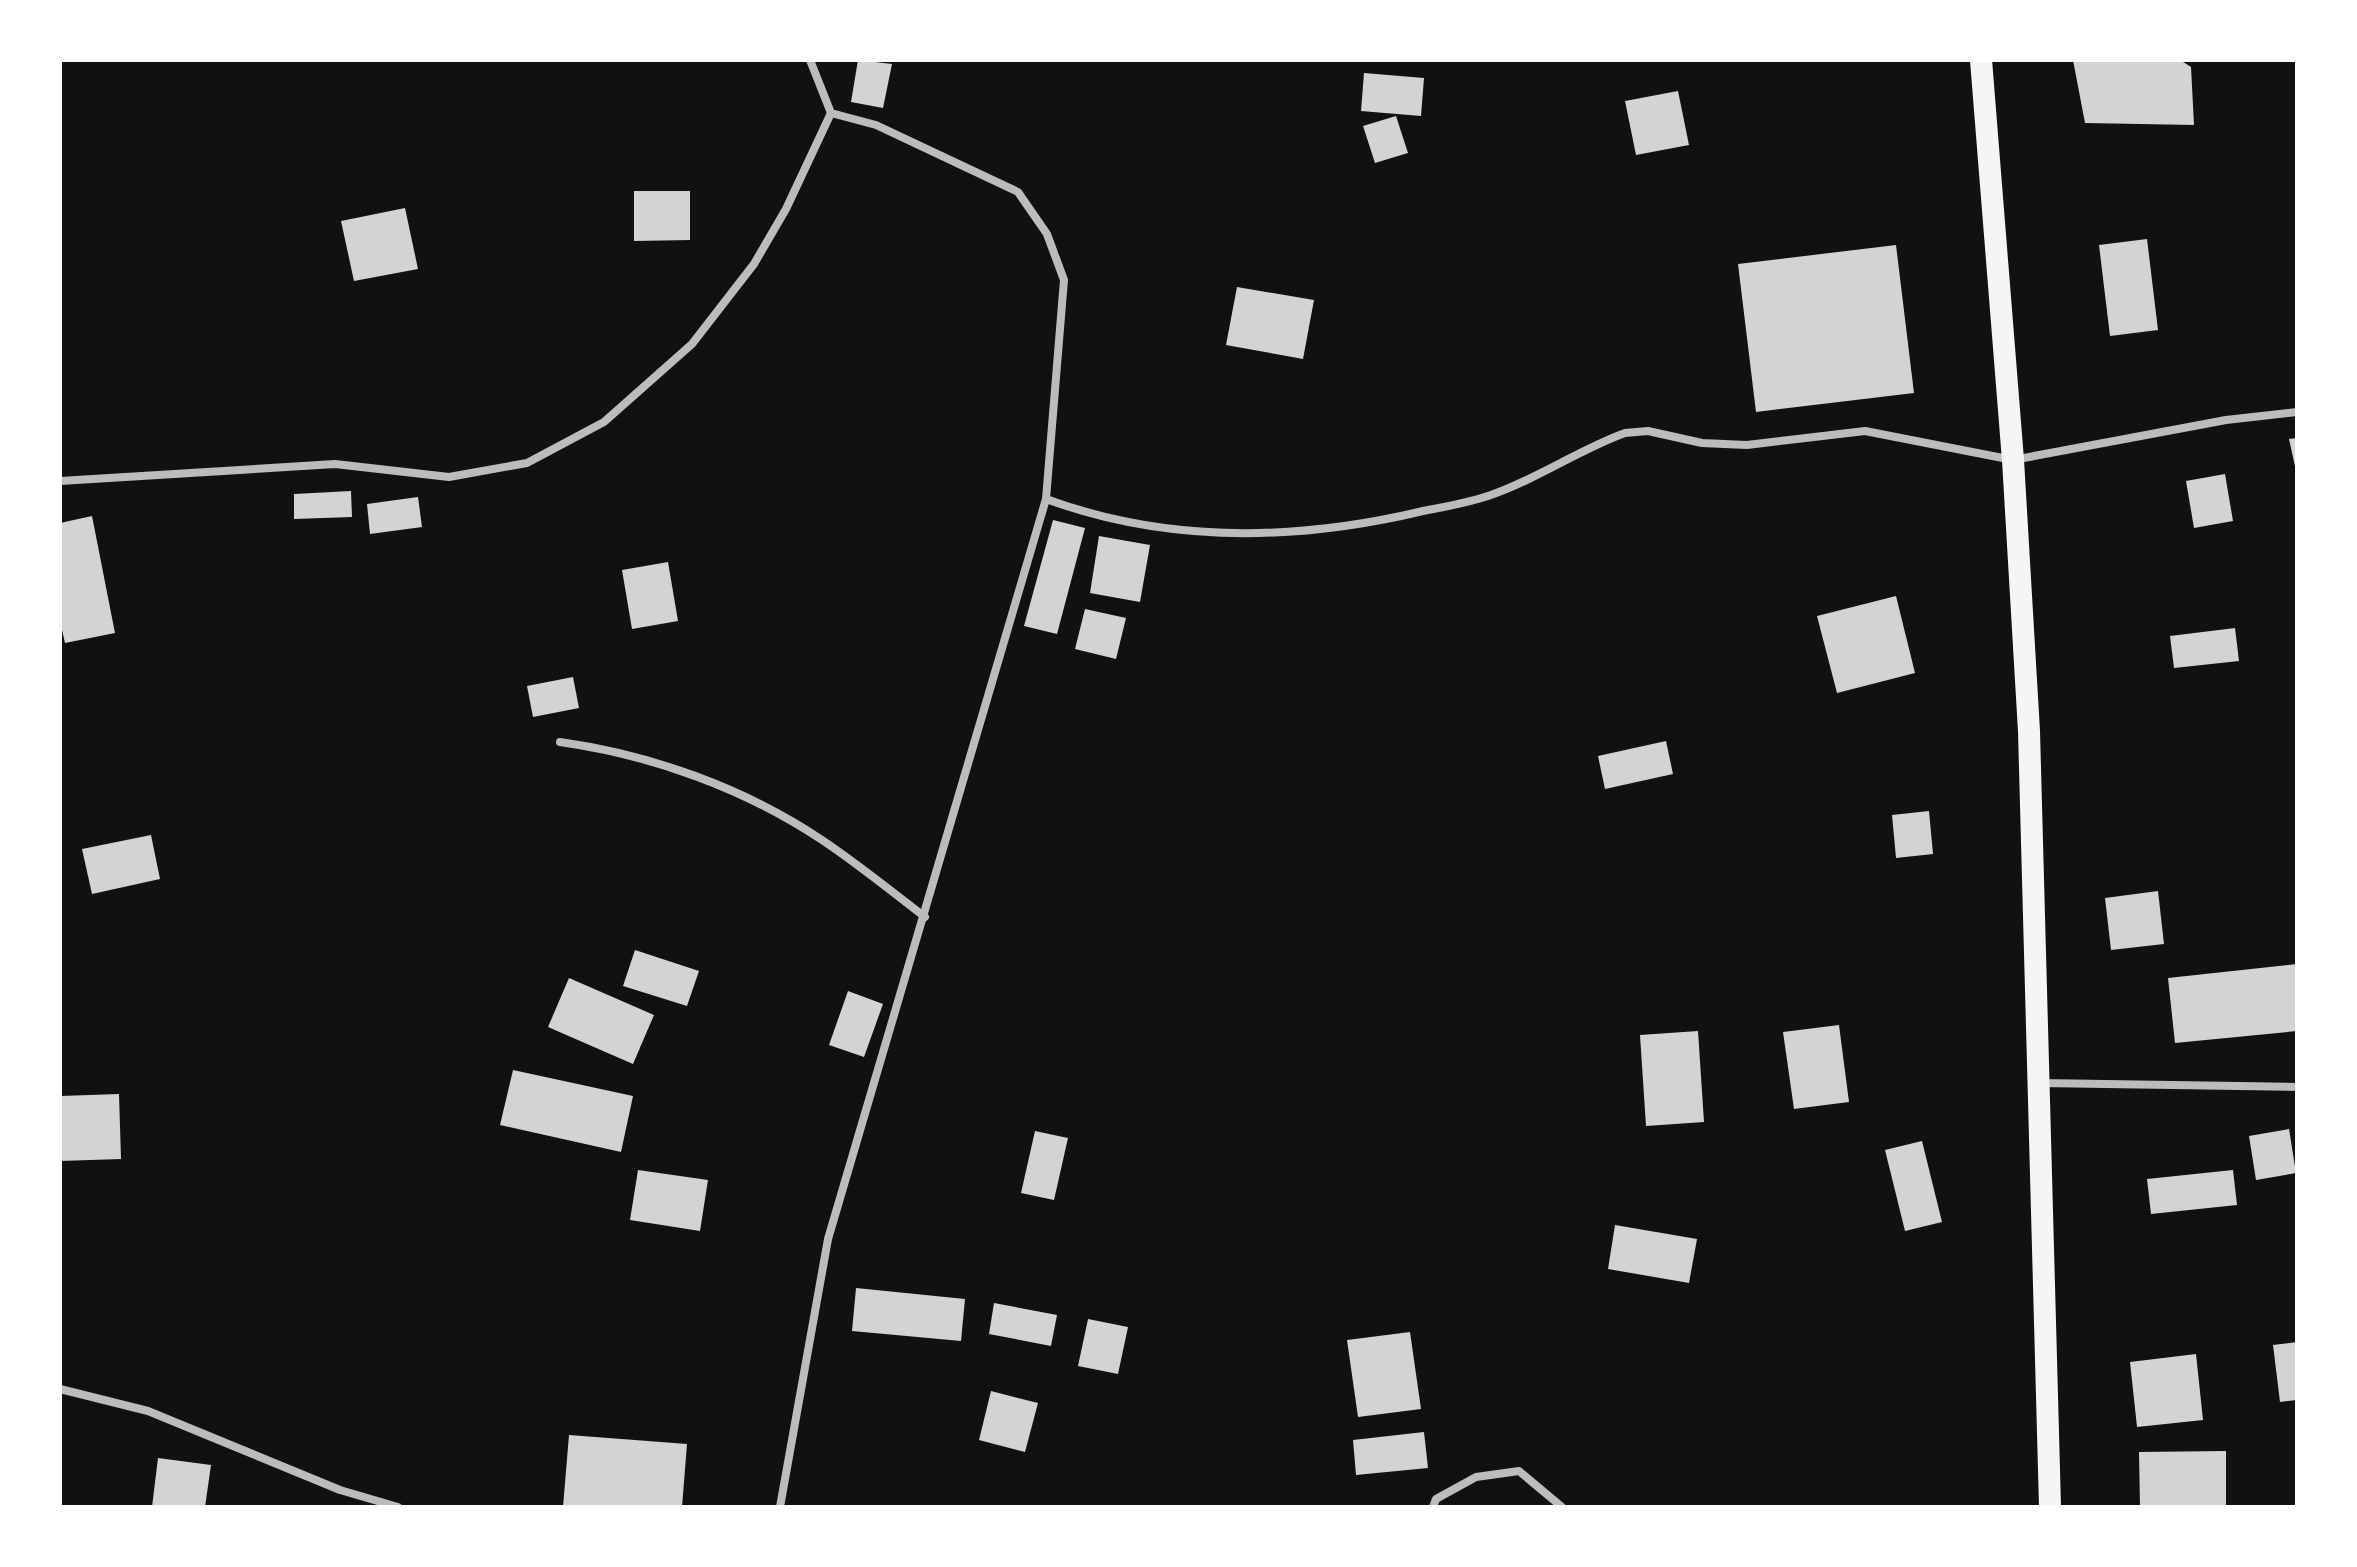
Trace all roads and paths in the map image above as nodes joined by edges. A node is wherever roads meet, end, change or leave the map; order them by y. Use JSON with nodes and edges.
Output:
{"nodes":[{"id":1,"x":810,"y":60,"type":"edge"},
{"id":2,"x":1981,"y":60,"type":"edge"},
{"id":3,"x":831,"y":113,"type":"junction"},
{"id":4,"x":2297,"y":412,"type":"edge"},
{"id":5,"x":2013,"y":460,"type":"junction"},
{"id":6,"x":60,"y":481,"type":"edge"},
{"id":7,"x":1046,"y":499,"type":"junction"},
{"id":8,"x":560,"y":742,"type":"dead end"},
{"id":9,"x":925,"y":917,"type":"junction"},
{"id":10,"x":2039,"y":1083,"type":"junction"},
{"id":11,"x":2297,"y":1087,"type":"edge"},
{"id":12,"x":60,"y":1389,"type":"edge"},
{"id":13,"x":398,"y":1507,"type":"edge"},
{"id":14,"x":780,"y":1507,"type":"edge"},
{"id":15,"x":1433,"y":1507,"type":"edge"},
{"id":16,"x":1562,"y":1507,"type":"edge"},
{"id":17,"x":2050,"y":1507,"type":"edge"}],
"edges":[{"from":1,"to":3,"type":"street"},
{"from":2,"to":5,"type":"highway"},
{"from":3,"to":6,"type":"street"},
{"from":3,"to":7,"type":"street"},
{"from":4,"to":5,"type":"street"},
{"from":5,"to":7,"type":"street"},
{"from":5,"to":10,"type":"highway"},
{"from":7,"to":9,"type":"street"},
{"from":8,"to":9,"type":"street"},
{"from":9,"to":14,"type":"street"},
{"from":10,"to":11,"type":"street"},
{"from":10,"to":17,"type":"highway"},
{"from":12,"to":13,"type":"street"},
{"from":15,"to":16,"type":"street"}]}
